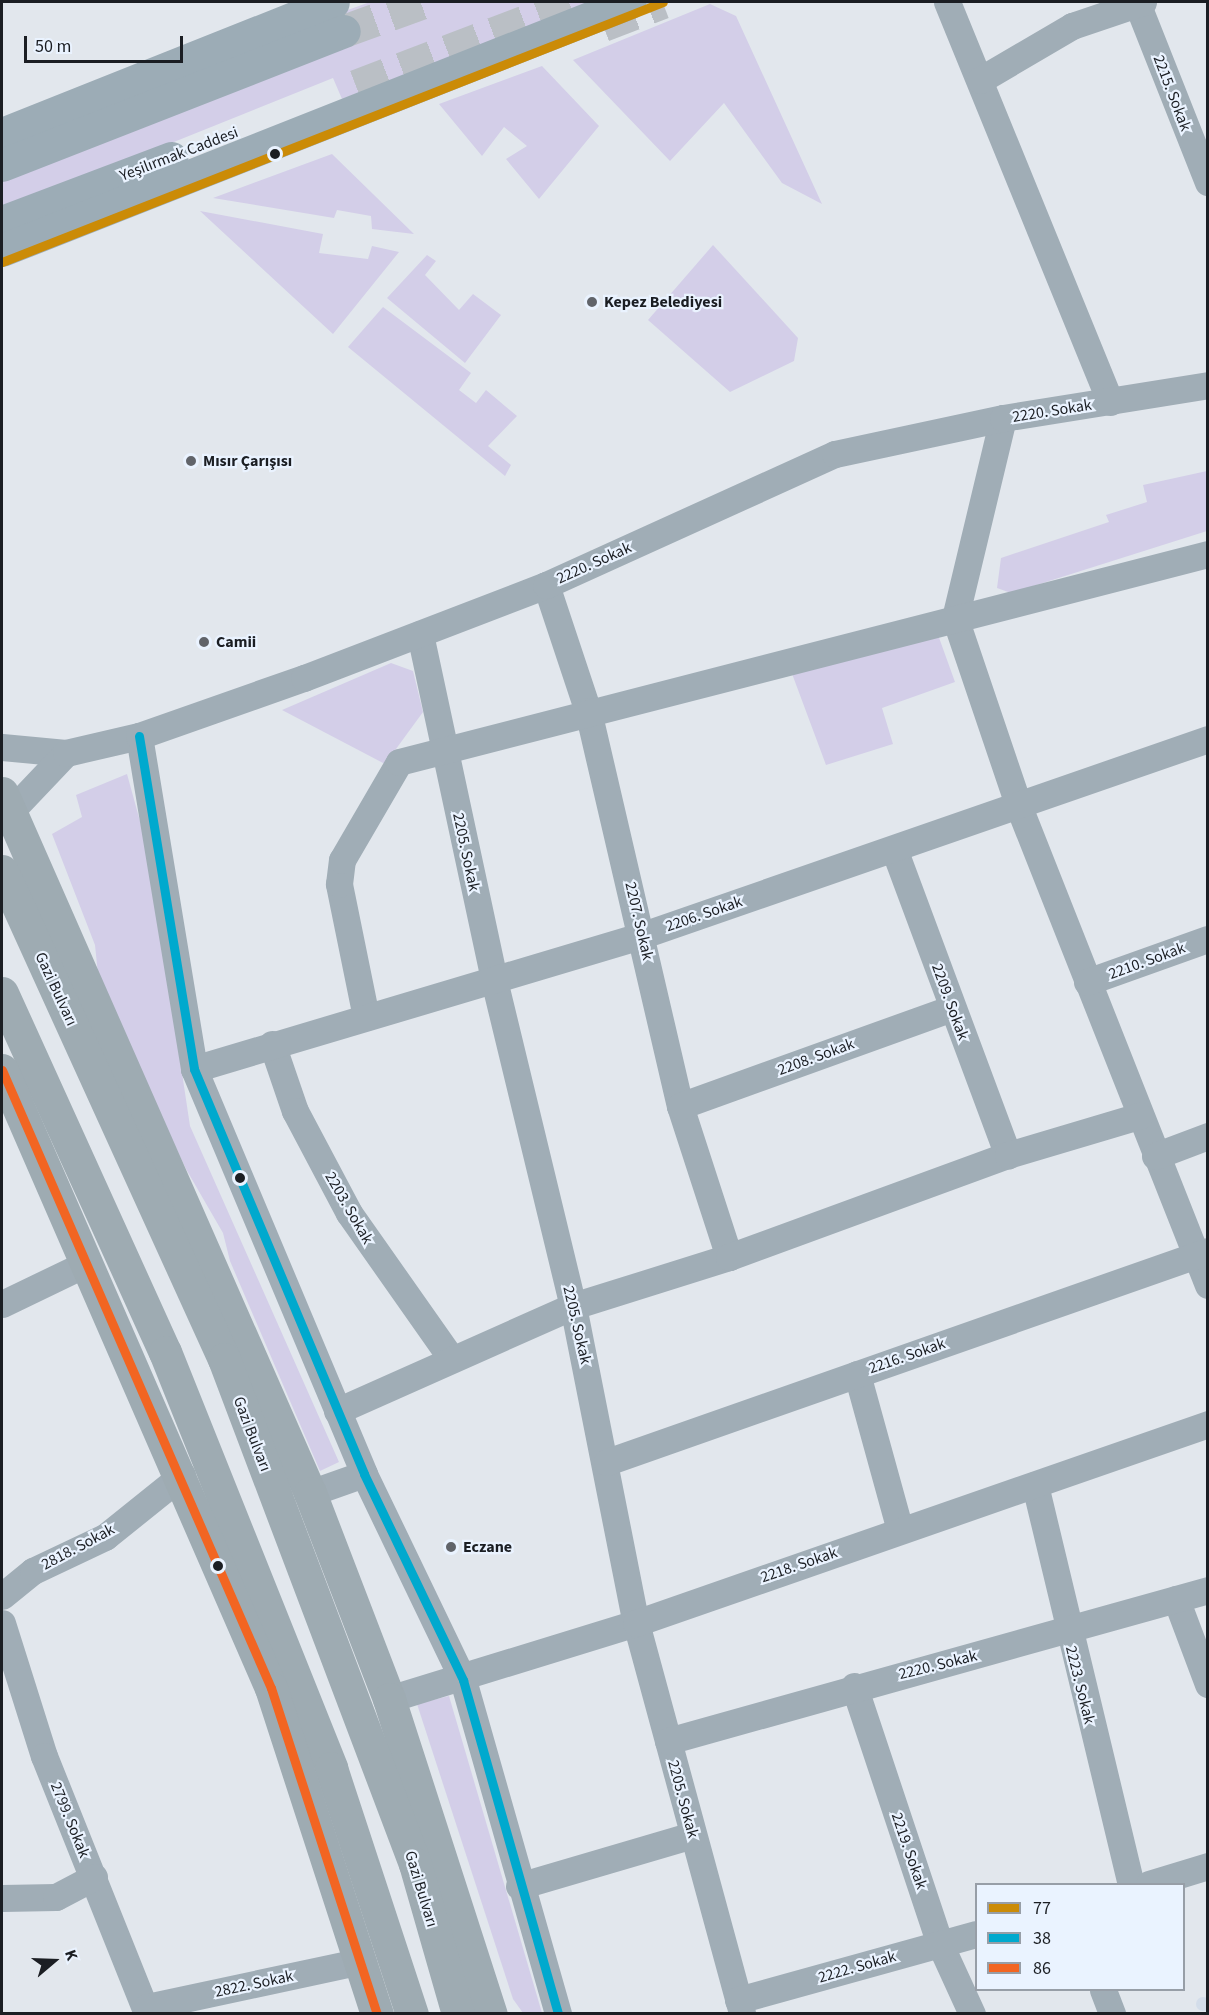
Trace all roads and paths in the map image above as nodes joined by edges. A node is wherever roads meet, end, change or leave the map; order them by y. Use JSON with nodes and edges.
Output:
{"nodes":[{"id":1,"x":630,"y":2,"type":"tunnel mouth"},
{"id":2,"x":947,"y":2,"type":"edge"},
{"id":3,"x":1140,"y":2,"type":"edge"},
{"id":4,"x":339,"y":16,"type":"edge"},
{"id":5,"x":980,"y":80,"type":"junction"},
{"id":6,"x":356,"y":86,"type":"tunnel mouth"},
{"id":7,"x":2,"y":134,"type":"edge"},
{"id":8,"x":2,"y":165,"type":"edge"},
{"id":9,"x":1208,"y":182,"type":"edge"},
{"id":10,"x":2,"y":222,"type":"edge"},
{"id":11,"x":2,"y":250,"type":"edge"},
{"id":12,"x":1208,"y":385,"type":"edge"},
{"id":13,"x":1110,"y":402,"type":"junction"},
{"id":14,"x":1003,"y":418,"type":"junction"},
{"id":15,"x":1208,"y":554,"type":"edge"},
{"id":16,"x":546,"y":585,"type":"junction"},
{"id":17,"x":955,"y":618,"type":"junction"},
{"id":18,"x":420,"y":634,"type":"junction"},
{"id":19,"x":588,"y":711,"type":"junction"},
{"id":20,"x":139,"y":736,"type":"junction"},
{"id":21,"x":1208,"y":739,"type":"edge"},
{"id":22,"x":2,"y":747,"type":"edge"},
{"id":23,"x":444,"y":748,"type":"junction"},
{"id":24,"x":66,"y":753,"type":"junction"},
{"id":25,"x":6,"y":803,"type":"edge"},
{"id":26,"x":1019,"y":807,"type":"junction"},
{"id":27,"x":894,"y":849,"type":"junction"},
{"id":28,"x":2,"y":871,"type":"edge"},
{"id":29,"x":643,"y":935,"type":"junction"},
{"id":30,"x":1208,"y":939,"type":"edge"},
{"id":31,"x":494,"y":980,"type":"junction"},
{"id":32,"x":1088,"y":982,"type":"junction"},
{"id":33,"x":2,"y":993,"type":"edge"},
{"id":34,"x":952,"y":1008,"type":"junction"},
{"id":35,"x":366,"y":1017,"type":"junction"},
{"id":36,"x":272,"y":1044,"type":"junction"},
{"id":37,"x":2,"y":1070,"type":"edge"},
{"id":38,"x":194,"y":1070,"type":"junction"},
{"id":39,"x":680,"y":1106,"type":"junction"},
{"id":40,"x":1139,"y":1116,"type":"junction"},
{"id":41,"x":1208,"y":1136,"type":"edge"},
{"id":42,"x":158,"y":1150,"type":"junction"},
{"id":43,"x":1008,"y":1155,"type":"junction"},
{"id":44,"x":1155,"y":1156,"type":"junction"},
{"id":45,"x":171,"y":1241,"type":"junction"},
{"id":46,"x":1201,"y":1253,"type":"edge"},
{"id":47,"x":729,"y":1257,"type":"junction"},
{"id":48,"x":85,"y":1264,"type":"junction"},
{"id":49,"x":1208,"y":1285,"type":"edge"},
{"id":50,"x":2,"y":1304,"type":"edge"},
{"id":51,"x":573,"y":1306,"type":"junction"},
{"id":52,"x":231,"y":1313,"type":"junction"},
{"id":53,"x":165,"y":1352,"type":"junction"},
{"id":54,"x":452,"y":1358,"type":"junction"},
{"id":55,"x":857,"y":1374,"type":"junction"},
{"id":56,"x":337,"y":1411,"type":"junction"},
{"id":57,"x":1208,"y":1424,"type":"edge"},
{"id":58,"x":607,"y":1462,"type":"junction"},
{"id":59,"x":364,"y":1474,"type":"junction"},
{"id":60,"x":182,"y":1475,"type":"junction"},
{"id":61,"x":1035,"y":1485,"type":"junction"},
{"id":62,"x":310,"y":1493,"type":"junction"},
{"id":63,"x":900,"y":1530,"type":"junction"},
{"id":64,"x":1208,"y":1590,"type":"edge"},
{"id":65,"x":2,"y":1596,"type":"edge"},
{"id":66,"x":1176,"y":1599,"type":"junction"},
{"id":67,"x":2,"y":1623,"type":"edge"},
{"id":68,"x":636,"y":1623,"type":"junction"},
{"id":69,"x":1067,"y":1633,"type":"junction"},
{"id":70,"x":463,"y":1680,"type":"junction"},
{"id":71,"x":1208,"y":1684,"type":"edge"},
{"id":72,"x":854,"y":1686,"type":"junction"},
{"id":73,"x":389,"y":1699,"type":"junction"},
{"id":74,"x":668,"y":1742,"type":"junction"},
{"id":75,"x":692,"y":1835,"type":"junction"},
{"id":76,"x":1208,"y":1866,"type":"edge"},
{"id":77,"x":94,"y":1878,"type":"junction"},
{"id":78,"x":1131,"y":1883,"type":"edge"},
{"id":79,"x":1152,"y":1883,"type":"edge"},
{"id":80,"x":519,"y":1886,"type":"junction"},
{"id":81,"x":2,"y":1898,"type":"edge"},
{"id":82,"x":975,"y":1934,"type":"edge"},
{"id":83,"x":940,"y":1944,"type":"junction"},
{"id":84,"x":361,"y":1961,"type":"junction"},
{"id":85,"x":1104,"y":1991,"type":"edge"},
{"id":86,"x":740,"y":2007,"type":"edge"},
{"id":87,"x":147,"y":2010,"type":"edge"},
{"id":88,"x":377,"y":2013,"type":"edge"},
{"id":89,"x":412,"y":2013,"type":"edge"},
{"id":90,"x":458,"y":2013,"type":"edge"},
{"id":91,"x":491,"y":2013,"type":"edge"},
{"id":92,"x":558,"y":2013,"type":"edge"},
{"id":93,"x":972,"y":2013,"type":"edge"},
{"id":94,"x":1112,"y":2013,"type":"edge"}],
"edges":[{"from":1,"to":11,"type":"main road"},
{"from":2,"to":5,"type":"street"},
{"from":3,"to":5,"type":"street"},
{"from":3,"to":9,"type":"street","name":"2215. Sokak"},
{"from":4,"to":7,"type":"main road"},
{"from":4,"to":8,"type":"main road"},
{"from":5,"to":13,"type":"street"},
{"from":6,"to":10,"type":"main road","name":"Yeşilırmak Caddesi"},
{"from":12,"to":13,"type":"street","name":"2220. Sokak"},
{"from":13,"to":14,"type":"street","name":"2220. Sokak"},
{"from":14,"to":16,"type":"street","name":"2220. Sokak"},
{"from":14,"to":17,"type":"street"},
{"from":15,"to":17,"type":"street"},
{"from":16,"to":18,"type":"street","name":"2220. Sokak"},
{"from":16,"to":19,"type":"street","name":"2207. Sokak"},
{"from":17,"to":19,"type":"street"},
{"from":17,"to":26,"type":"street"},
{"from":18,"to":20,"type":"street","name":"2220. Sokak"},
{"from":18,"to":23,"type":"street","name":"2205. Sokak"},
{"from":19,"to":23,"type":"street"},
{"from":19,"to":29,"type":"street","name":"2207. Sokak"},
{"from":20,"to":24,"type":"street","name":"2220. Sokak"},
{"from":20,"to":38,"type":"street"},
{"from":21,"to":26,"type":"street","name":"2206. Sokak"},
{"from":22,"to":24,"type":"street"},
{"from":23,"to":31,"type":"street","name":"2205. Sokak"},
{"from":23,"to":35,"type":"street"},
{"from":24,"to":25,"type":"street"},
{"from":25,"to":42,"type":"highway"},
{"from":26,"to":27,"type":"street","name":"2206. Sokak"},
{"from":26,"to":32,"type":"street"},
{"from":27,"to":29,"type":"street","name":"2206. Sokak"},
{"from":27,"to":34,"type":"street","name":"2209. Sokak"},
{"from":28,"to":45,"type":"highway","name":"Gazi Bulvarı"},
{"from":29,"to":31,"type":"street","name":"2206. Sokak"},
{"from":29,"to":39,"type":"street","name":"2207. Sokak"},
{"from":30,"to":32,"type":"street","name":"2210. Sokak"},
{"from":31,"to":35,"type":"street","name":"2206. Sokak"},
{"from":31,"to":51,"type":"street","name":"2205. Sokak"},
{"from":32,"to":40,"type":"street"},
{"from":33,"to":53,"type":"highway"},
{"from":34,"to":39,"type":"street","name":"2208. Sokak"},
{"from":34,"to":43,"type":"street","name":"2209. Sokak"},
{"from":35,"to":36,"type":"street","name":"2206. Sokak"},
{"from":36,"to":38,"type":"street","name":"2206. Sokak"},
{"from":36,"to":54,"type":"street","name":"2203. Sokak"},
{"from":37,"to":48,"type":"highway"},
{"from":38,"to":56,"type":"street"},
{"from":39,"to":47,"type":"street","name":"2207. Sokak"},
{"from":40,"to":43,"type":"street"},
{"from":40,"to":44,"type":"street"},
{"from":41,"to":44,"type":"street"},
{"from":42,"to":45,"type":"highway"},
{"from":42,"to":52,"type":"highway"},
{"from":43,"to":47,"type":"street"},
{"from":44,"to":46,"type":"street"},
{"from":45,"to":52,"type":"highway"},
{"from":45,"to":90,"type":"highway","name":"Gazi Bulvarı"},
{"from":46,"to":49,"type":"street"},
{"from":46,"to":55,"type":"street","name":"2216. Sokak"},
{"from":47,"to":51,"type":"street"},
{"from":48,"to":50,"type":"street"},
{"from":48,"to":53,"type":"highway"},
{"from":48,"to":60,"type":"highway"},
{"from":51,"to":54,"type":"street"},
{"from":51,"to":58,"type":"street","name":"2205. Sokak"},
{"from":52,"to":62,"type":"highway"},
{"from":53,"to":60,"type":"highway"},
{"from":53,"to":89,"type":"highway"},
{"from":54,"to":56,"type":"street"},
{"from":55,"to":58,"type":"street","name":"2216. Sokak"},
{"from":55,"to":63,"type":"street"},
{"from":56,"to":59,"type":"street"},
{"from":57,"to":61,"type":"street","name":"2218. Sokak"},
{"from":58,"to":68,"type":"street","name":"2205. Sokak"},
{"from":59,"to":62,"type":"street"},
{"from":59,"to":70,"type":"street"},
{"from":60,"to":65,"type":"street","name":"2818. Sokak"},
{"from":60,"to":84,"type":"highway"},
{"from":61,"to":63,"type":"street","name":"2218. Sokak"},
{"from":61,"to":69,"type":"street","name":"2223. Sokak"},
{"from":62,"to":73,"type":"highway"},
{"from":63,"to":68,"type":"street","name":"2218. Sokak"},
{"from":64,"to":66,"type":"street","name":"2220. Sokak"},
{"from":66,"to":69,"type":"street","name":"2220. Sokak"},
{"from":66,"to":71,"type":"street"},
{"from":67,"to":77,"type":"street","name":"2799. Sokak"},
{"from":68,"to":70,"type":"street","name":"2218. Sokak"},
{"from":68,"to":74,"type":"street","name":"2205. Sokak"},
{"from":69,"to":72,"type":"street","name":"2220. Sokak"},
{"from":69,"to":78,"type":"street","name":"2223. Sokak"},
{"from":70,"to":73,"type":"street","name":"2218. Sokak"},
{"from":70,"to":80,"type":"street"},
{"from":72,"to":74,"type":"street","name":"2220. Sokak"},
{"from":72,"to":83,"type":"street","name":"2219. Sokak"},
{"from":73,"to":91,"type":"highway"},
{"from":74,"to":75,"type":"street","name":"2205. Sokak"},
{"from":75,"to":80,"type":"street"},
{"from":75,"to":86,"type":"street","name":"2205. Sokak"},
{"from":76,"to":79,"type":"street"},
{"from":77,"to":81,"type":"street"},
{"from":77,"to":87,"type":"street","name":"2799. Sokak"},
{"from":80,"to":92,"type":"street"},
{"from":82,"to":83,"type":"street","name":"2222. Sokak"},
{"from":83,"to":86,"type":"street","name":"2222. Sokak"},
{"from":83,"to":93,"type":"street","name":"2219. Sokak"},
{"from":84,"to":87,"type":"street","name":"2822. Sokak"},
{"from":84,"to":88,"type":"highway"},
{"from":85,"to":94,"type":"street"}]}
